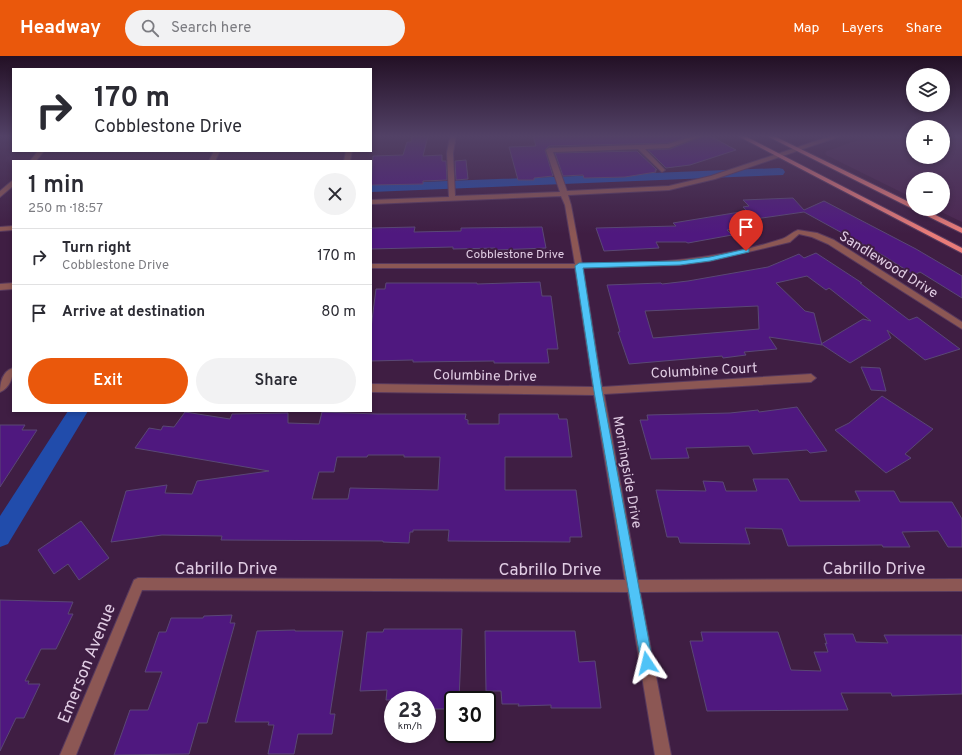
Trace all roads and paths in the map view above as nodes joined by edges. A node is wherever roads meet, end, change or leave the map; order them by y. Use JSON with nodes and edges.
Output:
{"nodes":[{"id":1,"x":451,"y":169,"type":"edge"},
{"id":2,"x":556,"y":169,"type":"edge"},
{"id":3,"x":738,"y":169,"type":"edge"},
{"id":4,"x":805,"y":169,"type":"edge"},
{"id":5,"x":836,"y":169,"type":"edge"},
{"id":6,"x":12,"y":183,"type":"edge"},
{"id":7,"x":565,"y":194,"type":"junction"},
{"id":8,"x":0,"y":195,"type":"edge"},
{"id":9,"x":452,"y":198,"type":"junction"},
{"id":10,"x":372,"y":202,"type":"edge"},
{"id":11,"x":906,"y":204,"type":"edge"},
{"id":12,"x":931,"y":216,"type":"edge"},
{"id":13,"x":12,"y":228,"type":"edge"},
{"id":14,"x":1,"y":230,"type":"edge"},
{"id":15,"x":962,"y":231,"type":"edge"},
{"id":16,"x":798,"y":232,"type":"joint"},
{"id":17,"x":962,"y":251,"type":"edge"},
{"id":18,"x":372,"y":266,"type":"edge"},
{"id":19,"x":579,"y":266,"type":"junction"},
{"id":20,"x":12,"y":286,"type":"edge"},
{"id":21,"x":0,"y":287,"type":"edge"},
{"id":22,"x":962,"y":326,"type":"edge"},
{"id":23,"x":12,"y":372,"type":"edge"},
{"id":24,"x":811,"y":378,"type":"dead end"},
{"id":25,"x":0,"y":388,"type":"edge"},
{"id":26,"x":372,"y":388,"type":"edge"},
{"id":27,"x":598,"y":391,"type":"junction"},
{"id":28,"x":138,"y":584,"type":"joint"},
{"id":29,"x":962,"y":585,"type":"edge"},
{"id":30,"x":634,"y":586,"type":"junction"},
{"id":31,"x":68,"y":755,"type":"edge"},
{"id":32,"x":663,"y":755,"type":"edge"}],
"edges":[{"from":1,"to":9,"type":"street"},
{"from":2,"to":7,"type":"street","name":"Morningside Drive"},
{"from":3,"to":7,"type":"street"},
{"from":4,"to":17,"type":"main road"},
{"from":5,"to":11,"type":"main road"},
{"from":6,"to":8,"type":"street"},
{"from":7,"to":9,"type":"street"},
{"from":7,"to":19,"type":"street","name":"Morningside Drive"},
{"from":9,"to":10,"type":"street"},
{"from":12,"to":15,"type":"main road"},
{"from":13,"to":14,"type":"street"},
{"from":16,"to":19,"type":"street","name":"Cobblestone Drive"},
{"from":16,"to":22,"type":"street","name":"Sandlewood Drive"},
{"from":18,"to":19,"type":"street","name":"Cobblestone Drive"},
{"from":19,"to":27,"type":"street","name":"Morningside Drive"},
{"from":20,"to":21,"type":"street"},
{"from":23,"to":25,"type":"street"},
{"from":24,"to":27,"type":"street","name":"Columbine Court"},
{"from":26,"to":27,"type":"street","name":"Columbine Drive"},
{"from":27,"to":30,"type":"street","name":"Morningside Drive"},
{"from":28,"to":30,"type":"street","name":"Cabrillo Drive"},
{"from":28,"to":31,"type":"street","name":"Emerson Avenue"},
{"from":29,"to":30,"type":"street","name":"Cabrillo Drive"},
{"from":30,"to":32,"type":"street","name":"Morningside Drive"}]}
